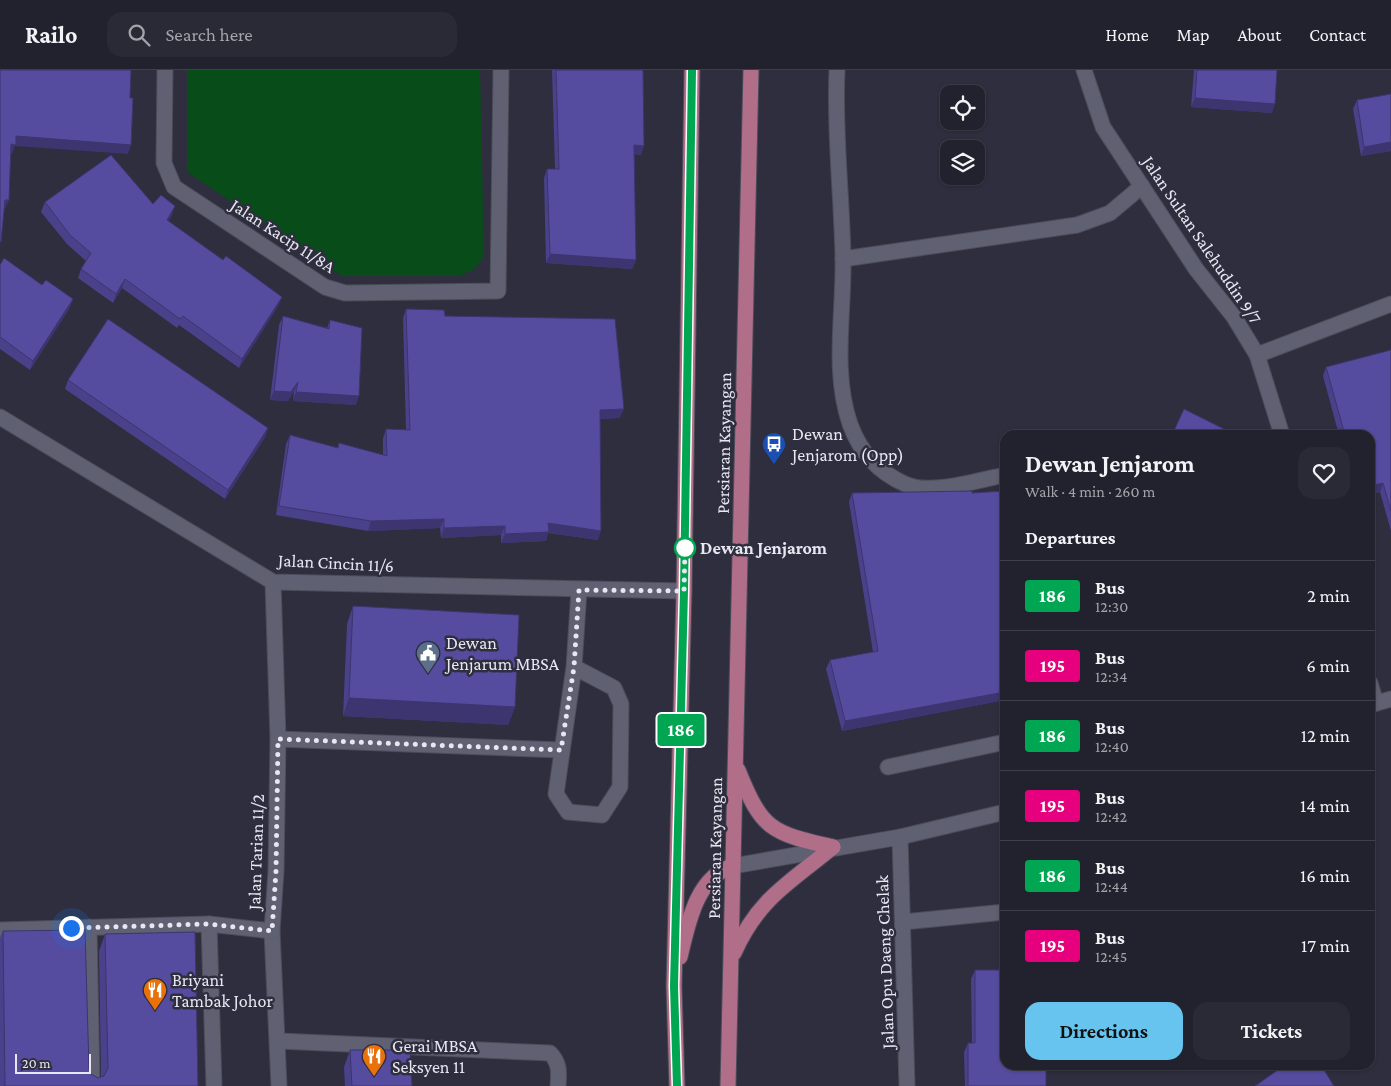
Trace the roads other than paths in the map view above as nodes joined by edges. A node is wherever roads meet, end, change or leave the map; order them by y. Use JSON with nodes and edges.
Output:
{"nodes":[{"id":1,"x":165,"y":70,"type":"edge"},
{"id":2,"x":501,"y":70,"type":"edge"},
{"id":3,"x":692,"y":70,"type":"edge"},
{"id":4,"x":751,"y":70,"type":"edge"},
{"id":5,"x":837,"y":70,"type":"edge"},
{"id":6,"x":1084,"y":70,"type":"edge"},
{"id":7,"x":1142,"y":186,"type":"junction"},
{"id":8,"x":843,"y":259,"type":"junction"},
{"id":9,"x":1391,"y":304,"type":"edge"},
{"id":10,"x":1257,"y":354,"type":"junction"},
{"id":11,"x":0,"y":417,"type":"edge"},
{"id":12,"x":1280,"y":430,"type":"edge"},
{"id":13,"x":1000,"y":476,"type":"edge"},
{"id":14,"x":273,"y":582,"type":"junction"},
{"id":15,"x":579,"y":590,"type":"junction"},
{"id":16,"x":684,"y":591,"type":"junction"},
{"id":17,"x":574,"y":667,"type":"junction"},
{"id":18,"x":1391,"y":699,"type":"edge"},
{"id":19,"x":1375,"y":703,"type":"edge"},
{"id":20,"x":278,"y":739,"type":"junction"},
{"id":21,"x":1000,"y":743,"type":"edge"},
{"id":22,"x":561,"y":750,"type":"junction"},
{"id":23,"x":735,"y":764,"type":"junction"},
{"id":24,"x":888,"y":767,"type":"dead end"},
{"id":25,"x":1000,"y":813,"type":"edge"},
{"id":26,"x":900,"y":837,"type":"junction"},
{"id":27,"x":833,"y":847,"type":"junction"},
{"id":28,"x":733,"y":866,"type":"junction"},
{"id":29,"x":1000,"y":912,"type":"edge"},
{"id":30,"x":903,"y":922,"type":"junction"},
{"id":31,"x":209,"y":924,"type":"junction"},
{"id":32,"x":89,"y":927,"type":"junction"},
{"id":33,"x":0,"y":930,"type":"edge"},
{"id":34,"x":272,"y":931,"type":"junction"},
{"id":35,"x":732,"y":959,"type":"junction"},
{"id":36,"x":674,"y":986,"type":"junction"},
{"id":37,"x":278,"y":1041,"type":"junction"},
{"id":38,"x":92,"y":1086,"type":"edge"},
{"id":39,"x":214,"y":1086,"type":"edge"},
{"id":40,"x":279,"y":1086,"type":"edge"},
{"id":41,"x":558,"y":1086,"type":"edge"},
{"id":42,"x":677,"y":1086,"type":"edge"},
{"id":43,"x":728,"y":1086,"type":"edge"},
{"id":44,"x":907,"y":1086,"type":"edge"}],
"edges":[{"from":1,"to":2,"type":"street","name":"Jalan Kacip 11/8A"},
{"from":3,"to":16,"type":"main road","name":"Persiaran Kayangan"},
{"from":4,"to":23,"type":"main road","name":"Persiaran Kayangan"},
{"from":5,"to":8,"type":"street"},
{"from":6,"to":7,"type":"street","name":"Jalan Sultan Salehuddin 9/7"},
{"from":7,"to":8,"type":"street"},
{"from":7,"to":10,"type":"street","name":"Jalan Sultan Salehuddin 9/7"},
{"from":8,"to":13,"type":"street"},
{"from":9,"to":10,"type":"street"},
{"from":10,"to":12,"type":"street","name":"Jalan Sultan Salehuddin 9/7"},
{"from":11,"to":14,"type":"street","name":"Jalan Cincin 11/6"},
{"from":14,"to":15,"type":"street","name":"Jalan Cincin 11/6"},
{"from":14,"to":20,"type":"street","name":"Jalan Tarian 11/2"},
{"from":15,"to":16,"type":"street","name":"Jalan Cincin 11/6"},
{"from":15,"to":17,"type":"street"},
{"from":16,"to":36,"type":"main road","name":"Persiaran Kayangan"},
{"from":17,"to":22,"type":"street"},
{"from":17,"to":22,"type":"street"},
{"from":18,"to":19,"type":"street"},
{"from":20,"to":22,"type":"street"},
{"from":20,"to":34,"type":"street","name":"Jalan Tarian 11/2"},
{"from":21,"to":24,"type":"street"},
{"from":23,"to":27,"type":"main road"},
{"from":23,"to":28,"type":"main road","name":"Persiaran Kayangan"},
{"from":25,"to":26,"type":"street"},
{"from":26,"to":27,"type":"street"},
{"from":26,"to":30,"type":"street","name":"Jalan Opu Daeng Chelak"},
{"from":27,"to":28,"type":"street"},
{"from":27,"to":35,"type":"main road"},
{"from":28,"to":35,"type":"main road","name":"Persiaran Kayangan"},
{"from":28,"to":36,"type":"main road"},
{"from":29,"to":30,"type":"street"},
{"from":30,"to":44,"type":"street","name":"Jalan Opu Daeng Chelak"},
{"from":31,"to":32,"type":"street"},
{"from":31,"to":34,"type":"street"},
{"from":31,"to":39,"type":"street"},
{"from":32,"to":33,"type":"street"},
{"from":32,"to":38,"type":"street"},
{"from":34,"to":37,"type":"street","name":"Jalan Tarian 11/2"},
{"from":35,"to":43,"type":"main road","name":"Persiaran Kayangan"},
{"from":36,"to":42,"type":"main road","name":"Persiaran Kayangan"},
{"from":37,"to":40,"type":"street","name":"Jalan Tarian 11/2"},
{"from":37,"to":41,"type":"street"}]}
